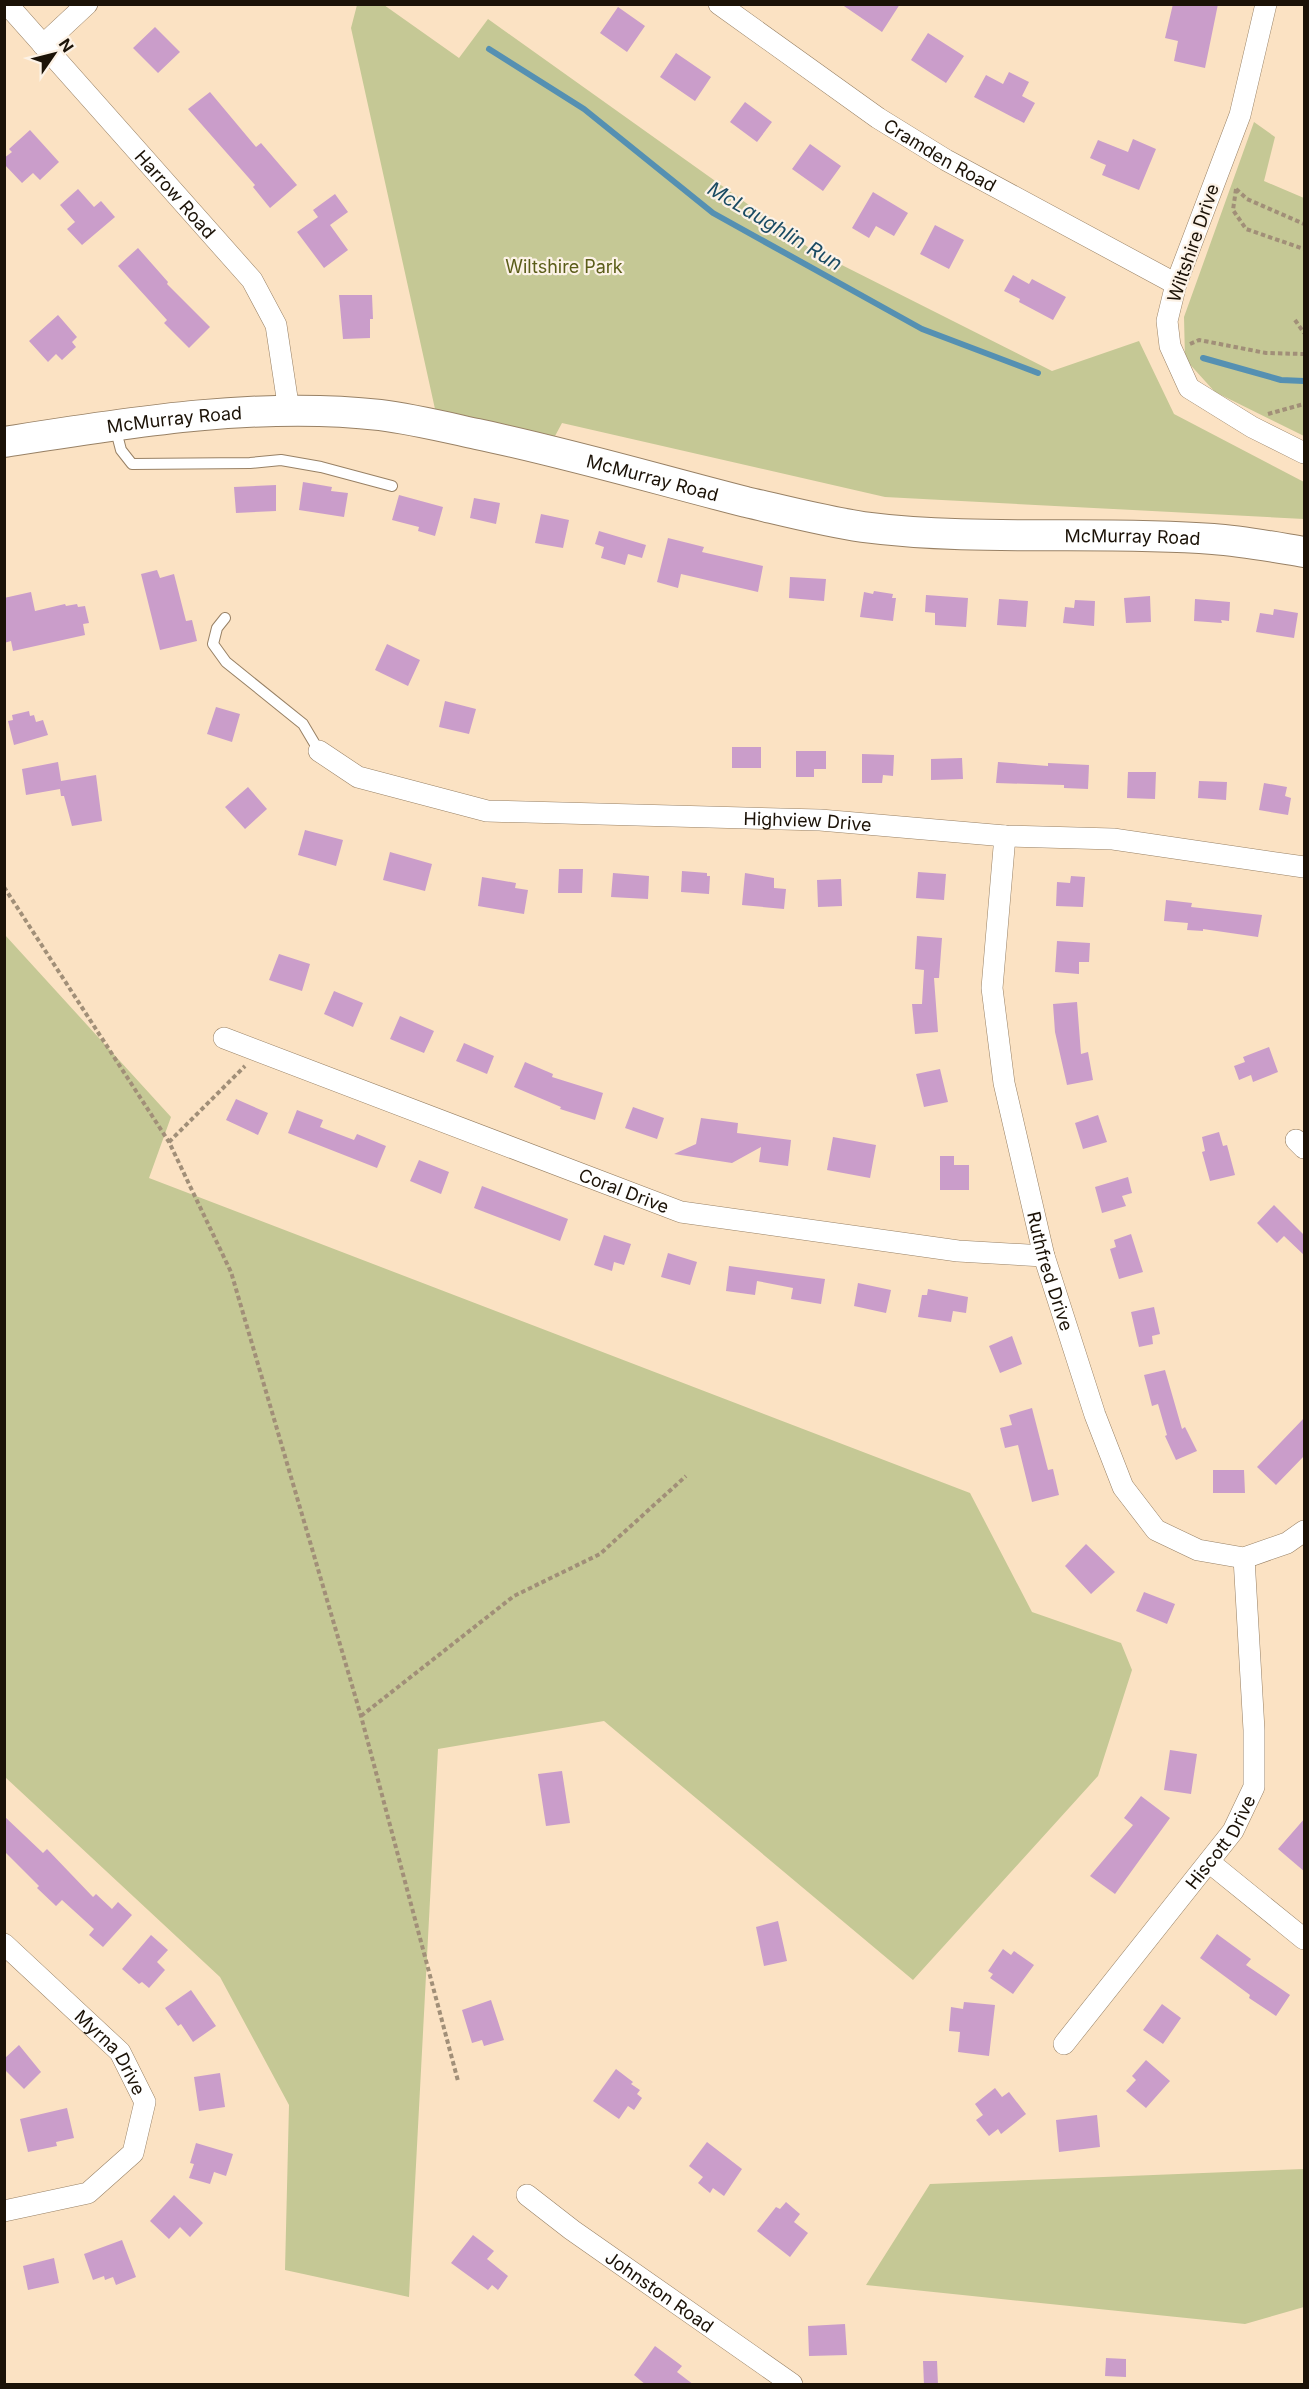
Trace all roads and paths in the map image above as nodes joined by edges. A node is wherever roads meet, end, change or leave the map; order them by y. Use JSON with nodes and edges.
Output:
{"nodes":[{"id":1,"x":7,"y":4,"type":"edge"},
{"id":2,"x":87,"y":4,"type":"edge"},
{"id":3,"x":719,"y":4,"type":"edge"},
{"id":4,"x":1266,"y":4,"type":"edge"},
{"id":5,"x":43,"y":45,"type":"junction"},
{"id":6,"x":1218,"y":172,"type":"junction"},
{"id":7,"x":1236,"y":189,"type":"junction"},
{"id":8,"x":1305,"y":224,"type":"edge"},
{"id":9,"x":1305,"y":249,"type":"edge"},
{"id":10,"x":1176,"y":284,"type":"junction"},
{"id":11,"x":1295,"y":320,"type":"dead end"},
{"id":12,"x":1305,"y":333,"type":"edge"},
{"id":13,"x":1180,"y":349,"type":"dead end"},
{"id":14,"x":1305,"y":354,"type":"edge"},
{"id":15,"x":1305,"y":404,"type":"edge"},
{"id":16,"x":289,"y":411,"type":"junction"},
{"id":17,"x":115,"y":426,"type":"junction"},
{"id":18,"x":1252,"y":427,"type":"junction"},
{"id":19,"x":4,"y":442,"type":"edge"},
{"id":20,"x":1305,"y":453,"type":"edge"},
{"id":21,"x":392,"y":486,"type":"dead end"},
{"id":22,"x":1305,"y":552,"type":"edge"},
{"id":23,"x":225,"y":618,"type":"dead end"},
{"id":24,"x":319,"y":751,"type":"joint"},
{"id":25,"x":1005,"y":836,"type":"junction"},
{"id":26,"x":1305,"y":867,"type":"edge"},
{"id":27,"x":4,"y":887,"type":"edge"},
{"id":28,"x":224,"y":1038,"type":"dead end"},
{"id":29,"x":261,"y":1051,"type":"junction"},
{"id":30,"x":169,"y":1142,"type":"junction"},
{"id":31,"x":1044,"y":1256,"type":"junction"},
{"id":32,"x":686,"y":1476,"type":"dead end"},
{"id":33,"x":1305,"y":1531,"type":"edge"},
{"id":34,"x":1244,"y":1558,"type":"junction"},
{"id":35,"x":361,"y":1716,"type":"junction"},
{"id":36,"x":1209,"y":1862,"type":"junction"},
{"id":37,"x":1305,"y":1939,"type":"edge"},
{"id":38,"x":4,"y":1944,"type":"edge"},
{"id":39,"x":1064,"y":2044,"type":"dead end"},
{"id":40,"x":458,"y":2081,"type":"dead end"},
{"id":41,"x":527,"y":2195,"type":"dead end"},
{"id":42,"x":4,"y":2211,"type":"edge"},
{"id":43,"x":792,"y":2385,"type":"edge"}],
"edges":[{"from":1,"to":5,"type":"street","name":"Harrow Road"},
{"from":2,"to":5,"type":"street"},
{"from":3,"to":10,"type":"street","name":"Cramden Road"},
{"from":4,"to":6,"type":"street","name":"Wiltshire Drive"},
{"from":5,"to":16,"type":"street","name":"Harrow Road"},
{"from":6,"to":7,"type":"path"},
{"from":6,"to":10,"type":"street","name":"Wiltshire Drive"},
{"from":7,"to":8,"type":"path"},
{"from":7,"to":9,"type":"path"},
{"from":10,"to":18,"type":"street","name":"Wiltshire Drive"},
{"from":11,"to":12,"type":"path"},
{"from":13,"to":14,"type":"path"},
{"from":15,"to":18,"type":"path"},
{"from":16,"to":17,"type":"main road","name":"McMurray Road"},
{"from":16,"to":22,"type":"main road","name":"McMurray Road"},
{"from":17,"to":19,"type":"main road","name":"McMurray Road"},
{"from":17,"to":21,"type":"lane"},
{"from":18,"to":20,"type":"street","name":"Wiltshire Drive"},
{"from":23,"to":24,"type":"lane"},
{"from":24,"to":25,"type":"street","name":"Highview Drive"},
{"from":25,"to":26,"type":"street","name":"Highview Drive"},
{"from":25,"to":31,"type":"street","name":"Ruthfred Drive"},
{"from":27,"to":30,"type":"path"},
{"from":28,"to":29,"type":"street","name":"Coral Drive"},
{"from":29,"to":30,"type":"path"},
{"from":29,"to":31,"type":"street","name":"Coral Drive"},
{"from":30,"to":35,"type":"path"},
{"from":31,"to":34,"type":"street","name":"Ruthfred Drive"},
{"from":32,"to":35,"type":"path"},
{"from":33,"to":34,"type":"street","name":"Ruthfred Drive"},
{"from":34,"to":36,"type":"street","name":"Hiscott Drive"},
{"from":35,"to":40,"type":"path"},
{"from":36,"to":37,"type":"street"},
{"from":36,"to":39,"type":"street","name":"Hiscott Drive"},
{"from":38,"to":42,"type":"street","name":"Myrna Drive"},
{"from":41,"to":43,"type":"street","name":"Johnston Road"}]}
